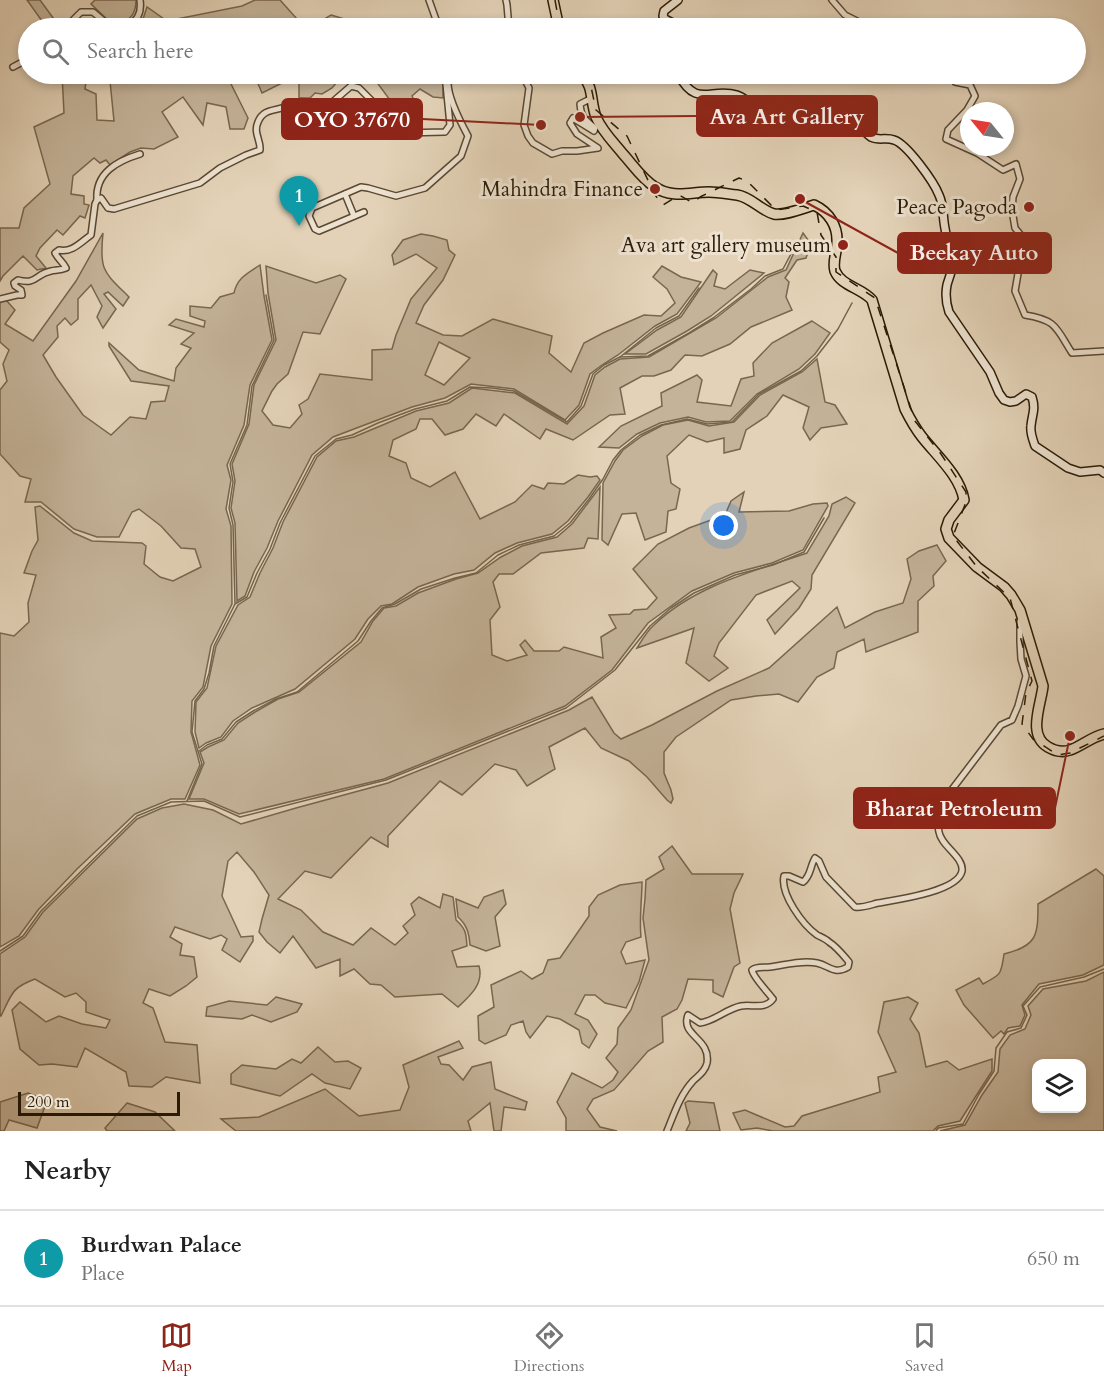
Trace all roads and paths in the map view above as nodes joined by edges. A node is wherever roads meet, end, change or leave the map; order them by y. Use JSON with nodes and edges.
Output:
{"nodes":[{"id":1,"x":140,"y":0,"type":"edge"},
{"id":2,"x":429,"y":0,"type":"edge"},
{"id":3,"x":506,"y":0,"type":"edge"},
{"id":4,"x":553,"y":0,"type":"edge"},
{"id":5,"x":678,"y":0,"type":"edge"},
{"id":6,"x":832,"y":0,"type":"edge"},
{"id":7,"x":75,"y":18,"type":"edge"},
{"id":8,"x":100,"y":18,"type":"edge"},
{"id":9,"x":138,"y":18,"type":"edge"},
{"id":10,"x":436,"y":18,"type":"edge"},
{"id":11,"x":508,"y":18,"type":"edge"},
{"id":12,"x":557,"y":18,"type":"edge"},
{"id":13,"x":664,"y":18,"type":"edge"},
{"id":14,"x":851,"y":18,"type":"edge"},
{"id":15,"x":18,"y":64,"type":"edge"},
{"id":16,"x":13,"y":67,"type":"dead end"},
{"id":17,"x":446,"y":84,"type":"edge"},
{"id":18,"x":448,"y":84,"type":"edge"},
{"id":19,"x":527,"y":84,"type":"edge"},
{"id":20,"x":589,"y":84,"type":"edge"},
{"id":21,"x":686,"y":84,"type":"edge"},
{"id":22,"x":965,"y":84,"type":"edge"},
{"id":23,"x":592,"y":98,"type":"junction"},
{"id":24,"x":140,"y":154,"type":"dead end"},
{"id":25,"x":345,"y":194,"type":"junction"},
{"id":26,"x":97,"y":200,"type":"junction"},
{"id":27,"x":364,"y":212,"type":"dead end"},
{"id":28,"x":354,"y":216,"type":"junction"},
{"id":29,"x":0,"y":299,"type":"edge"},
{"id":30,"x":1104,"y":351,"type":"edge"},
{"id":31,"x":1104,"y":473,"type":"edge"},
{"id":32,"x":1020,"y":610,"type":"junction"},
{"id":33,"x":1104,"y":734,"type":"edge"},
{"id":34,"x":667,"y":1131,"type":"edge"}],
"edges":[{"from":1,"to":9,"type":"street"},
{"from":2,"to":10,"type":"street"},
{"from":3,"to":11,"type":"street"},
{"from":4,"to":12,"type":"highway"},
{"from":5,"to":13,"type":"main road"},
{"from":6,"to":14,"type":"street"},
{"from":7,"to":8,"type":"street"},
{"from":15,"to":16,"type":"street"},
{"from":17,"to":26,"type":"street"},
{"from":18,"to":25,"type":"street"},
{"from":19,"to":23,"type":"street"},
{"from":20,"to":23,"type":"highway"},
{"from":21,"to":31,"type":"main road"},
{"from":22,"to":30,"type":"street"},
{"from":23,"to":32,"type":"highway"},
{"from":24,"to":26,"type":"street"},
{"from":25,"to":28,"type":"street"},
{"from":25,"to":28,"type":"street"},
{"from":26,"to":29,"type":"street"},
{"from":27,"to":28,"type":"street"},
{"from":32,"to":33,"type":"highway"},
{"from":32,"to":34,"type":"street"}]}
